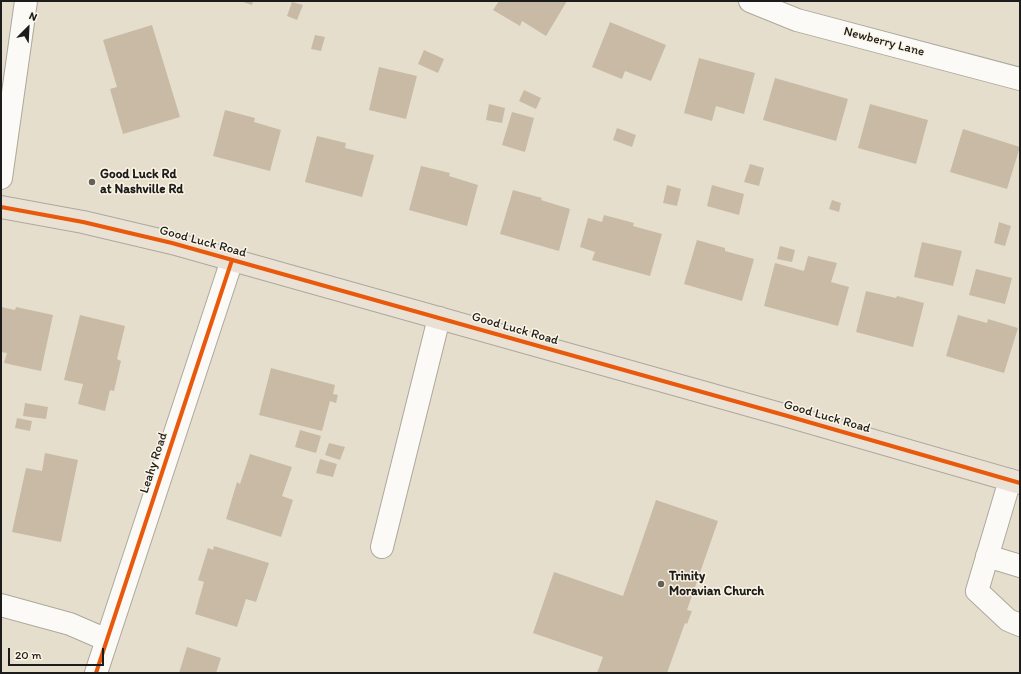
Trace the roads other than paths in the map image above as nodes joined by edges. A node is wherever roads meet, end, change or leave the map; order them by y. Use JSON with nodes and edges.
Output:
{"nodes":[{"id":1,"x":26,"y":1,"type":"edge"},
{"id":2,"x":750,"y":1,"type":"edge"},
{"id":3,"x":1020,"y":79,"type":"edge"},
{"id":4,"x":1,"y":178,"type":"edge"},
{"id":5,"x":1,"y":207,"type":"edge"},
{"id":6,"x":232,"y":260,"type":"junction"},
{"id":7,"x":439,"y":318,"type":"junction"},
{"id":8,"x":1015,"y":481,"type":"edge"},
{"id":9,"x":382,"y":548,"type":"dead end"},
{"id":10,"x":988,"y":556,"type":"junction"},
{"id":11,"x":1020,"y":566,"type":"edge"},
{"id":12,"x":1,"y":605,"type":"edge"},
{"id":13,"x":1020,"y":625,"type":"edge"},
{"id":14,"x":107,"y":640,"type":"junction"},
{"id":15,"x":96,"y":673,"type":"edge"}],
"edges":[{"from":1,"to":4,"type":"street"},
{"from":2,"to":3,"type":"street","name":"Newberry Lane"},
{"from":5,"to":6,"type":"main road","name":"Good Luck Road"},
{"from":6,"to":7,"type":"main road","name":"Good Luck Road"},
{"from":6,"to":14,"type":"street","name":"Leahy Road"},
{"from":7,"to":8,"type":"main road","name":"Good Luck Road"},
{"from":7,"to":9,"type":"street"},
{"from":8,"to":10,"type":"street"},
{"from":10,"to":11,"type":"street"},
{"from":10,"to":13,"type":"street"},
{"from":12,"to":14,"type":"street"},
{"from":14,"to":15,"type":"street","name":"Leahy Road"}]}
